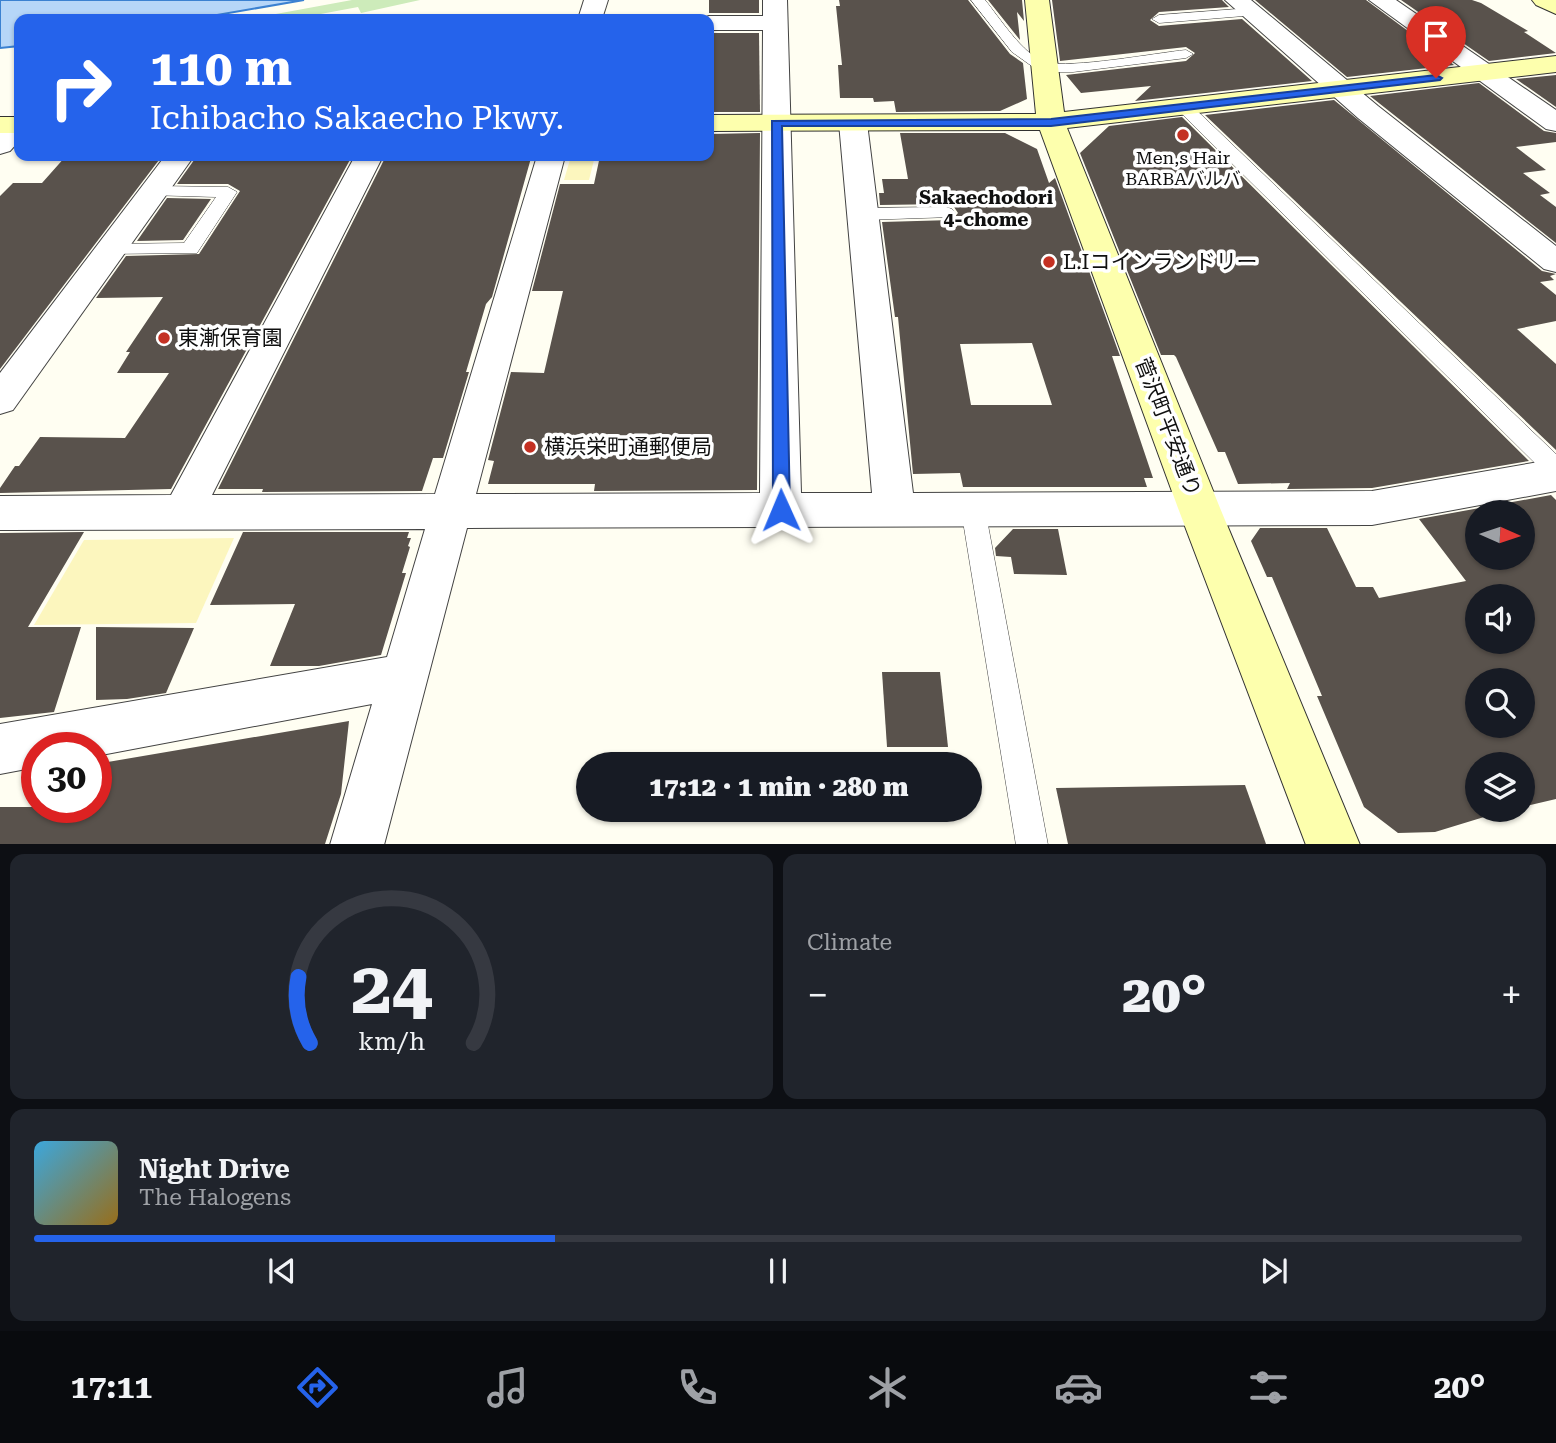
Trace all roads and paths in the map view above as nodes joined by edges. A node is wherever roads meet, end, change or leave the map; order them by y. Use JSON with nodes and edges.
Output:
{"nodes":[{"id":1,"x":978,"y":0,"type":"edge"},
{"id":2,"x":1037,"y":0,"type":"edge"},
{"id":3,"x":1381,"y":0,"type":"edge"},
{"id":4,"x":1544,"y":0,"type":"edge"},
{"id":5,"x":1244,"y":6,"type":"edge"},
{"id":6,"x":1556,"y":7,"type":"edge"},
{"id":7,"x":775,"y":11,"type":"edge"},
{"id":8,"x":1159,"y":19,"type":"dead end"},
{"id":9,"x":714,"y":22,"type":"edge"},
{"id":10,"x":1186,"y":54,"type":"dead end"},
{"id":11,"x":1556,"y":64,"type":"edge"},
{"id":12,"x":1045,"y":67,"type":"junction"},
{"id":13,"x":1484,"y":73,"type":"junction"},
{"id":14,"x":1340,"y":89,"type":"junction"},
{"id":15,"x":1184,"y":107,"type":"junction"},
{"id":16,"x":853,"y":122,"type":"junction"},
{"id":17,"x":1051,"y":122,"type":"junction"},
{"id":18,"x":714,"y":123,"type":"edge"},
{"id":19,"x":776,"y":123,"type":"junction"},
{"id":20,"x":1556,"y":123,"type":"edge"},
{"id":21,"x":14,"y":130,"type":"edge"},
{"id":22,"x":0,"y":145,"type":"edge"},
{"id":23,"x":176,"y":161,"type":"edge"},
{"id":24,"x":366,"y":161,"type":"edge"},
{"id":25,"x":550,"y":161,"type":"edge"},
{"id":26,"x":154,"y":191,"type":"junction"},
{"id":27,"x":863,"y":214,"type":"junction"},
{"id":28,"x":946,"y":214,"type":"dead end"},
{"id":29,"x":110,"y":250,"type":"junction"},
{"id":30,"x":1556,"y":262,"type":"edge"},
{"id":31,"x":0,"y":400,"type":"edge"},
{"id":32,"x":1556,"y":472,"type":"edge"},
{"id":33,"x":1199,"y":508,"type":"junction"},
{"id":34,"x":973,"y":509,"type":"junction"},
{"id":35,"x":781,"y":510,"type":"junction"},
{"id":36,"x":894,"y":510,"type":"junction"},
{"id":37,"x":450,"y":512,"type":"junction"},
{"id":38,"x":0,"y":513,"type":"edge"},
{"id":39,"x":182,"y":514,"type":"junction"},
{"id":40,"x":404,"y":676,"type":"junction"},
{"id":41,"x":0,"y":749,"type":"edge"},
{"id":42,"x":357,"y":844,"type":"edge"},
{"id":43,"x":1032,"y":844,"type":"edge"},
{"id":44,"x":1333,"y":844,"type":"edge"}],
"edges":[{"from":1,"to":12,"type":"lane"},
{"from":2,"to":12,"type":"street","name":"菅沢町平安通り"},
{"from":3,"to":13,"type":"street"},
{"from":4,"to":6,"type":"street"},
{"from":5,"to":8,"type":"lane"},
{"from":5,"to":14,"type":"street"},
{"from":7,"to":9,"type":"street"},
{"from":7,"to":19,"type":"street"},
{"from":10,"to":12,"type":"lane"},
{"from":11,"to":13,"type":"street"},
{"from":12,"to":17,"type":"street","name":"菅沢町平安通り"},
{"from":13,"to":14,"type":"street"},
{"from":13,"to":20,"type":"street"},
{"from":14,"to":15,"type":"street"},
{"from":14,"to":30,"type":"street"},
{"from":15,"to":17,"type":"street"},
{"from":15,"to":32,"type":"lane"},
{"from":16,"to":17,"type":"street"},
{"from":16,"to":19,"type":"street"},
{"from":16,"to":27,"type":"street"},
{"from":17,"to":33,"type":"street","name":"菅沢町平安通り"},
{"from":18,"to":19,"type":"street"},
{"from":19,"to":35,"type":"street"},
{"from":21,"to":22,"type":"street"},
{"from":23,"to":26,"type":"street"},
{"from":24,"to":39,"type":"street"},
{"from":25,"to":37,"type":"street"},
{"from":26,"to":29,"type":"street"},
{"from":26,"to":29,"type":"lane"},
{"from":27,"to":28,"type":"lane"},
{"from":27,"to":36,"type":"street"},
{"from":29,"to":31,"type":"street"},
{"from":32,"to":33,"type":"street"},
{"from":33,"to":34,"type":"street"},
{"from":33,"to":44,"type":"street","name":"菅沢町平安通り"},
{"from":34,"to":36,"type":"street"},
{"from":34,"to":43,"type":"lane"},
{"from":35,"to":36,"type":"street"},
{"from":35,"to":37,"type":"street"},
{"from":37,"to":39,"type":"street"},
{"from":37,"to":40,"type":"street"},
{"from":38,"to":39,"type":"street"},
{"from":40,"to":41,"type":"street"},
{"from":40,"to":42,"type":"street"}]}
